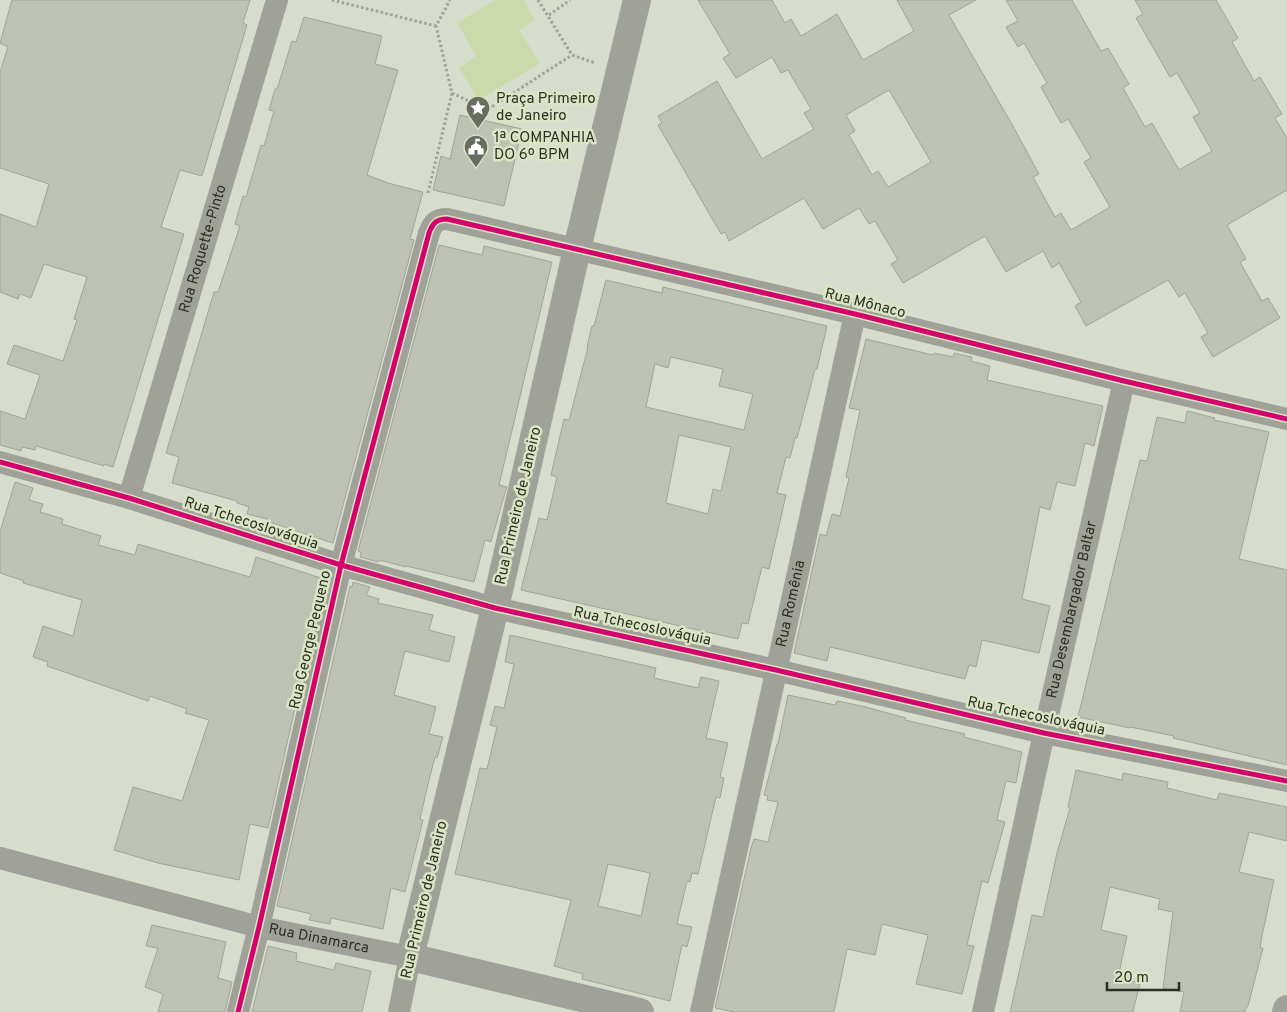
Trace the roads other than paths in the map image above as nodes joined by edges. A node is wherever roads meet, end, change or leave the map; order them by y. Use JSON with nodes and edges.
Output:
{"nodes":[{"id":1,"x":277,"y":0,"type":"edge"},
{"id":2,"x":637,"y":0,"type":"edge"},
{"id":3,"x":437,"y":220,"type":"joint"},
{"id":4,"x":577,"y":249,"type":"junction"},
{"id":5,"x":855,"y":314,"type":"junction"},
{"id":6,"x":1124,"y":382,"type":"junction"},
{"id":7,"x":1287,"y":419,"type":"edge"},
{"id":8,"x":0,"y":462,"type":"edge"},
{"id":9,"x":129,"y":498,"type":"junction"},
{"id":10,"x":341,"y":565,"type":"junction"},
{"id":11,"x":495,"y":608,"type":"junction"},
{"id":12,"x":776,"y":670,"type":"junction"},
{"id":13,"x":1044,"y":733,"type":"junction"},
{"id":14,"x":1287,"y":781,"type":"edge"},
{"id":15,"x":0,"y":858,"type":"edge"},
{"id":16,"x":259,"y":927,"type":"junction"},
{"id":17,"x":410,"y":957,"type":"junction"},
{"id":18,"x":238,"y":1012,"type":"edge"},
{"id":19,"x":399,"y":1012,"type":"edge"},
{"id":20,"x":640,"y":1012,"type":"edge"},
{"id":21,"x":701,"y":1012,"type":"edge"},
{"id":22,"x":983,"y":1012,"type":"edge"}],
"edges":[{"from":1,"to":9,"type":"street","name":"Rua Roquette-Pinto"},
{"from":2,"to":4,"type":"street","name":"Rua Primeiro de Janeiro"},
{"from":3,"to":4,"type":"street","name":"Rua Mônaco"},
{"from":3,"to":10,"type":"street","name":"Rua George Pequeno"},
{"from":4,"to":5,"type":"street","name":"Rua Mônaco"},
{"from":4,"to":11,"type":"street","name":"Rua Primeiro de Janeiro"},
{"from":5,"to":6,"type":"street","name":"Rua Mônaco"},
{"from":5,"to":12,"type":"street","name":"Rua Romênia"},
{"from":6,"to":7,"type":"street","name":"Rua Mônaco"},
{"from":6,"to":13,"type":"street","name":"Rua Desembargador Baltar"},
{"from":8,"to":9,"type":"street","name":"Rua Tchecoslováquia"},
{"from":9,"to":10,"type":"street","name":"Rua Tchecoslováquia"},
{"from":10,"to":11,"type":"street","name":"Rua Tchecoslováquia"},
{"from":10,"to":16,"type":"street","name":"Rua George Pequeno"},
{"from":11,"to":12,"type":"street","name":"Rua Tchecoslováquia"},
{"from":11,"to":17,"type":"street","name":"Rua Primeiro de Janeiro"},
{"from":12,"to":13,"type":"street","name":"Rua Tchecoslováquia"},
{"from":12,"to":21,"type":"street","name":"Rua Romênia"},
{"from":13,"to":14,"type":"street","name":"Rua Tchecoslováquia"},
{"from":13,"to":22,"type":"street","name":"Rua Desembargador Baltar"},
{"from":15,"to":16,"type":"street","name":"Rua Dinamarca"},
{"from":16,"to":17,"type":"street","name":"Rua Dinamarca"},
{"from":16,"to":18,"type":"street","name":"Rua George Pequeno"},
{"from":17,"to":19,"type":"street","name":"Rua Primeiro de Janeiro"},
{"from":17,"to":20,"type":"street","name":"Rua Dinamarca"}]}
